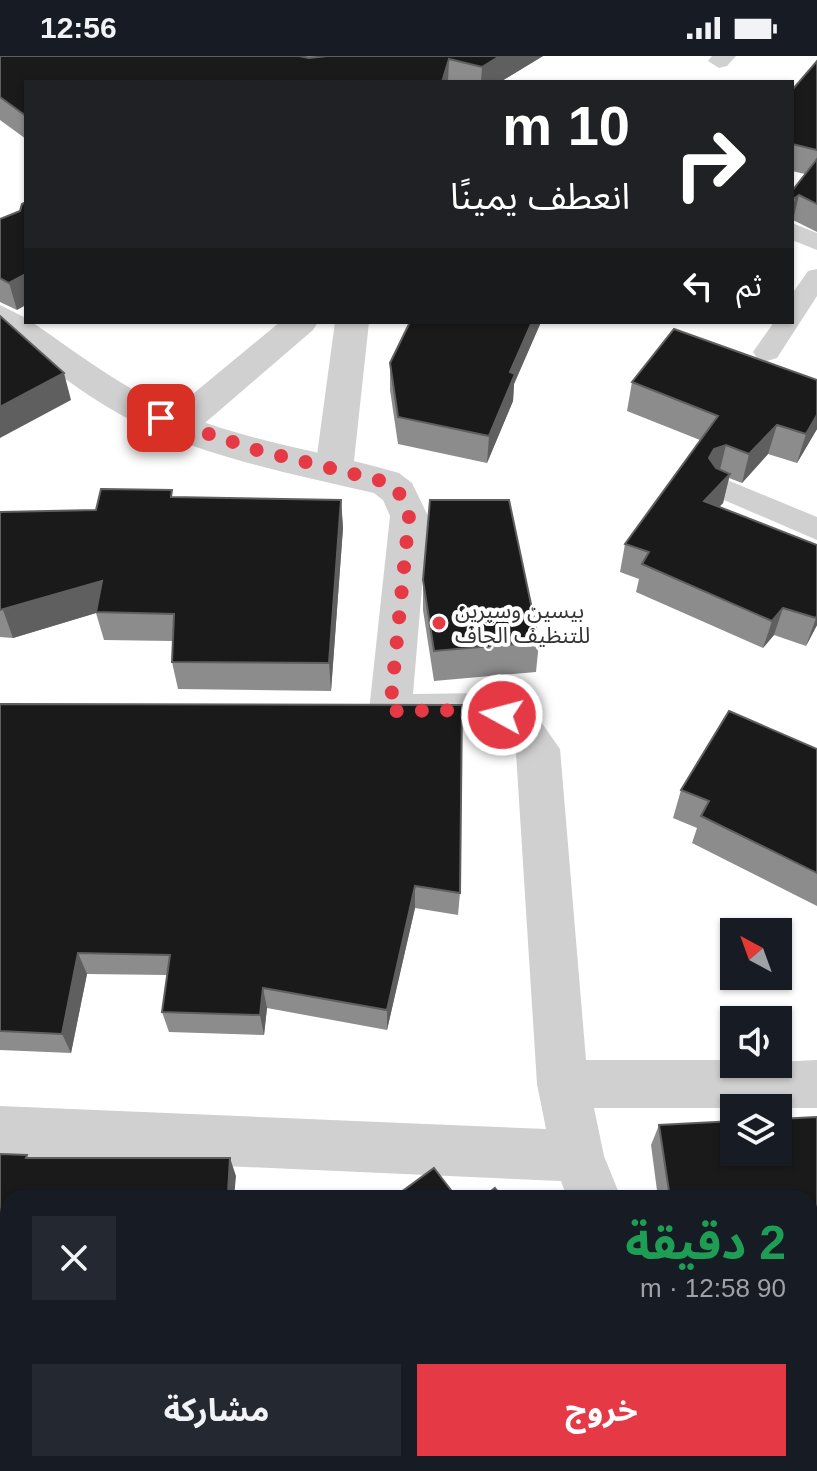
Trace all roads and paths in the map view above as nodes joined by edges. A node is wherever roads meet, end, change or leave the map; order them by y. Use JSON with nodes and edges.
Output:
{"nodes":[{"id":1,"x":794,"y":232,"type":"edge"},
{"id":2,"x":817,"y":242,"type":"edge"},
{"id":3,"x":817,"y":277,"type":"edge"},
{"id":4,"x":794,"y":311,"type":"edge"},
{"id":5,"x":0,"y":316,"type":"edge"},
{"id":6,"x":299,"y":324,"type":"edge"},
{"id":7,"x":352,"y":324,"type":"edge"},
{"id":8,"x":786,"y":324,"type":"edge"},
{"id":9,"x":767,"y":352,"type":"dead end"},
{"id":10,"x":178,"y":426,"type":"junction"},
{"id":11,"x":334,"y":470,"type":"junction"},
{"id":12,"x":720,"y":487,"type":"edge"},
{"id":13,"x":817,"y":529,"type":"edge"},
{"id":14,"x":563,"y":1084,"type":"junction"},
{"id":15,"x":817,"y":1084,"type":"edge"},
{"id":16,"x":0,"y":1131,"type":"edge"},
{"id":17,"x":586,"y":1177,"type":"edge"}],
"edges":[{"from":1,"to":2,"type":"lane"},
{"from":3,"to":4,"type":"lane"},
{"from":5,"to":10,"type":"street"},
{"from":6,"to":10,"type":"street"},
{"from":7,"to":11,"type":"street"},
{"from":8,"to":9,"type":"lane"},
{"from":10,"to":11,"type":"street"},
{"from":11,"to":14,"type":"street"},
{"from":12,"to":13,"type":"lane"},
{"from":14,"to":15,"type":"street"},
{"from":14,"to":17,"type":"street"},
{"from":16,"to":17,"type":"street"}]}
